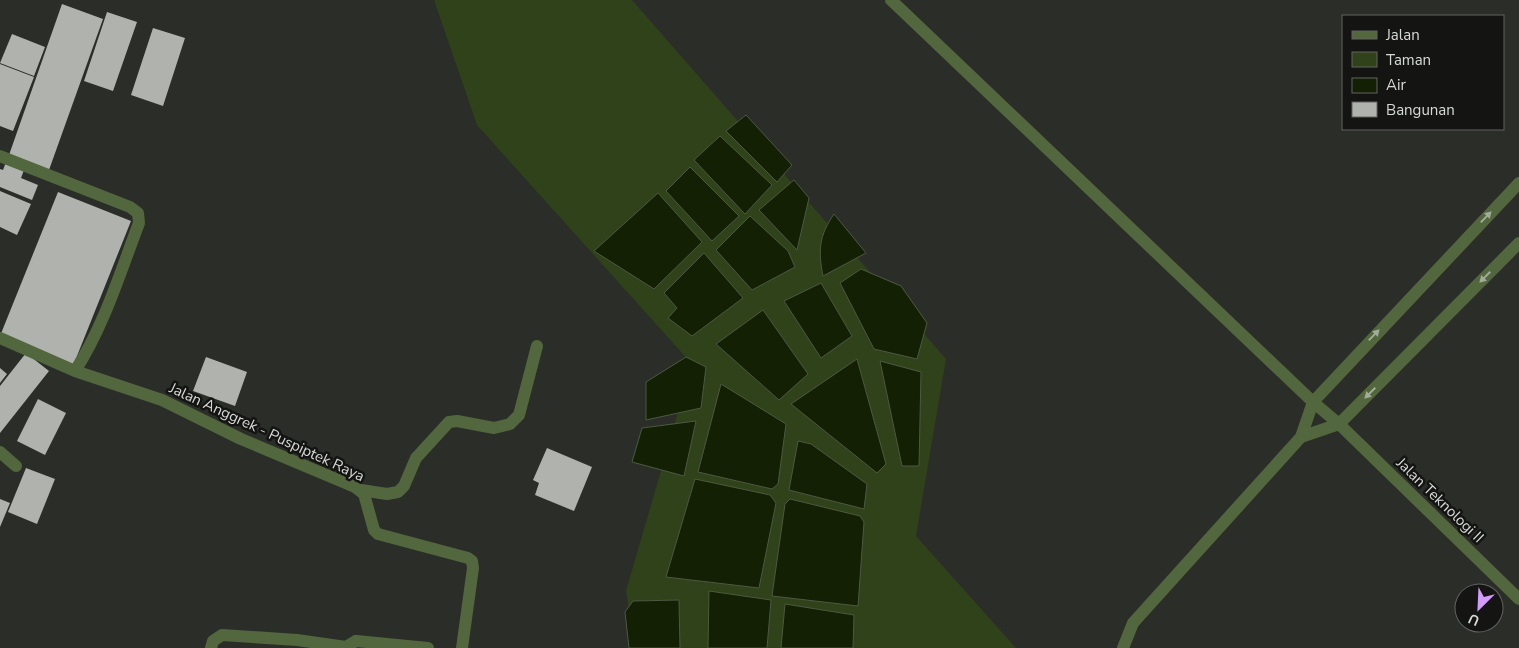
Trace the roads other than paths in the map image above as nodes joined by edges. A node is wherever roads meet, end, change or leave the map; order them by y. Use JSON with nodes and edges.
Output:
{"nodes":[{"id":1,"x":892,"y":0,"type":"edge"},
{"id":2,"x":0,"y":156,"type":"edge"},
{"id":3,"x":1519,"y":183,"type":"edge"},
{"id":4,"x":1519,"y":243,"type":"edge"},
{"id":5,"x":0,"y":338,"type":"edge"},
{"id":6,"x":537,"y":346,"type":"dead end"},
{"id":7,"x":75,"y":371,"type":"junction"},
{"id":8,"x":1313,"y":402,"type":"junction"},
{"id":9,"x":1339,"y":424,"type":"junction"},
{"id":10,"x":1301,"y":437,"type":"junction"},
{"id":11,"x":0,"y":452,"type":"edge"},
{"id":12,"x":16,"y":466,"type":"dead end"},
{"id":13,"x":361,"y":490,"type":"junction"},
{"id":14,"x":1519,"y":599,"type":"edge"},
{"id":15,"x":211,"y":648,"type":"edge"},
{"id":16,"x":428,"y":648,"type":"edge"},
{"id":17,"x":462,"y":648,"type":"edge"},
{"id":18,"x":1123,"y":648,"type":"edge"}],
"edges":[{"from":1,"to":8,"type":"street","name":"Jalan Teknologi II"},
{"from":2,"to":7,"type":"street"},
{"from":8,"to":3,"type":"street","one_way":true},
{"from":4,"to":9,"type":"street","one_way":true},
{"from":5,"to":7,"type":"street","name":"Jalan Anggrek - Puspiptek Raya"},
{"from":6,"to":13,"type":"street"},
{"from":7,"to":13,"type":"street","name":"Jalan Anggrek - Puspiptek Raya"},
{"from":8,"to":9,"type":"street","name":"Jalan Teknologi II"},
{"from":8,"to":10,"type":"street"},
{"from":9,"to":10,"type":"street"},
{"from":9,"to":14,"type":"street","name":"Jalan Teknologi II"},
{"from":10,"to":18,"type":"street"},
{"from":11,"to":12,"type":"street"},
{"from":13,"to":17,"type":"street","name":"Jalan Anggrek - Puspiptek Raya"},
{"from":15,"to":16,"type":"street"}]}
